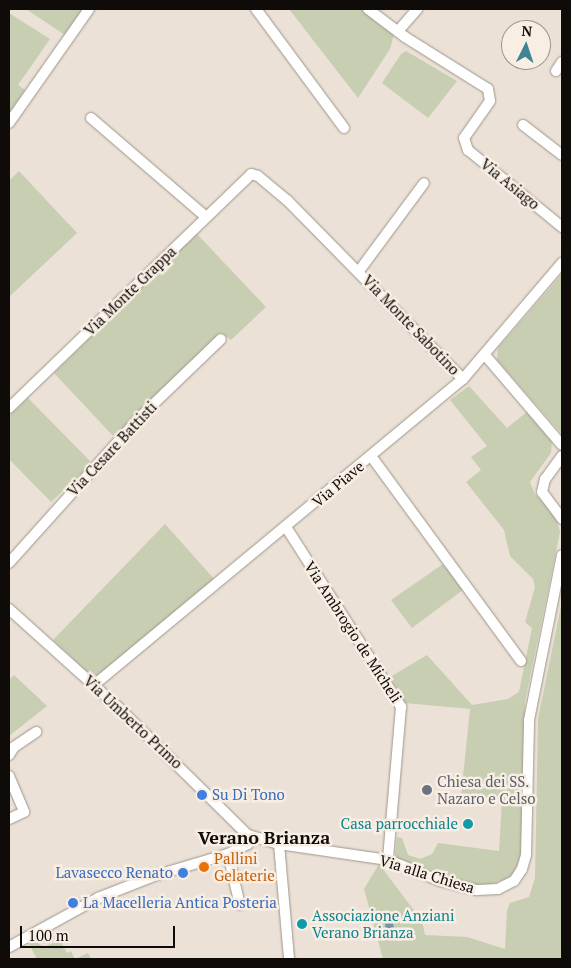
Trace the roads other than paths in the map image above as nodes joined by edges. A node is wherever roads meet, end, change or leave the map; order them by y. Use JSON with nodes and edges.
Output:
{"nodes":[{"id":1,"x":89,"y":9,"type":"edge"},
{"id":2,"x":256,"y":9,"type":"edge"},
{"id":3,"x":368,"y":9,"type":"edge"},
{"id":4,"x":417,"y":9,"type":"edge"},
{"id":5,"x":399,"y":30,"type":"junction"},
{"id":6,"x":91,"y":118,"type":"dead end"},
{"id":7,"x":9,"y":123,"type":"edge"},
{"id":8,"x":523,"y":125,"type":"dead end"},
{"id":9,"x":344,"y":128,"type":"dead end"},
{"id":10,"x":562,"y":154,"type":"edge"},
{"id":11,"x":251,"y":174,"type":"joint"},
{"id":12,"x":424,"y":183,"type":"dead end"},
{"id":13,"x":206,"y":217,"type":"junction"},
{"id":14,"x":562,"y":227,"type":"edge"},
{"id":15,"x":562,"y":262,"type":"edge"},
{"id":16,"x":359,"y":271,"type":"junction"},
{"id":17,"x":221,"y":339,"type":"dead end"},
{"id":18,"x":485,"y":355,"type":"junction"},
{"id":19,"x":463,"y":379,"type":"junction"},
{"id":20,"x":9,"y":408,"type":"edge"},
{"id":21,"x":562,"y":445,"type":"edge"},
{"id":22,"x":372,"y":456,"type":"junction"},
{"id":23,"x":562,"y":456,"type":"edge"},
{"id":24,"x":562,"y":519,"type":"edge"},
{"id":25,"x":286,"y":528,"type":"junction"},
{"id":26,"x":562,"y":555,"type":"edge"},
{"id":27,"x":9,"y":563,"type":"edge"},
{"id":28,"x":9,"y":609,"type":"edge"},
{"id":29,"x":521,"y":661,"type":"dead end"},
{"id":30,"x":94,"y":685,"type":"junction"},
{"id":31,"x":36,"y":732,"type":"dead end"},
{"id":32,"x":9,"y":755,"type":"edge"},
{"id":33,"x":9,"y":776,"type":"edge"},
{"id":34,"x":9,"y":819,"type":"edge"},
{"id":35,"x":253,"y":838,"type":"junction"},
{"id":36,"x":280,"y":844,"type":"junction"},
{"id":37,"x":228,"y":854,"type":"junction"},
{"id":38,"x":388,"y":860,"type":"junction"},
{"id":39,"x":240,"y":905,"type":"dead end"},
{"id":40,"x":9,"y":947,"type":"edge"},
{"id":41,"x":289,"y":959,"type":"edge"}],
"edges":[{"from":1,"to":7,"type":"street"},
{"from":2,"to":9,"type":"street"},
{"from":3,"to":5,"type":"street"},
{"from":4,"to":5,"type":"street"},
{"from":5,"to":14,"type":"street","name":"Via Asiago"},
{"from":6,"to":13,"type":"street"},
{"from":8,"to":10,"type":"street"},
{"from":11,"to":13,"type":"street","name":"Via Monte Grappa"},
{"from":11,"to":16,"type":"street","name":"Via Monte Sabotino"},
{"from":12,"to":16,"type":"street","name":"Via Monte Sabotino"},
{"from":13,"to":20,"type":"street","name":"Via Monte Grappa"},
{"from":15,"to":18,"type":"street","name":"Via Piave"},
{"from":16,"to":19,"type":"street","name":"Via Monte Sabotino"},
{"from":17,"to":27,"type":"street","name":"Via Cesare Battisti"},
{"from":18,"to":19,"type":"street","name":"Via Piave"},
{"from":18,"to":21,"type":"street"},
{"from":19,"to":22,"type":"street","name":"Via Piave"},
{"from":22,"to":25,"type":"street","name":"Via Piave"},
{"from":22,"to":29,"type":"street"},
{"from":23,"to":24,"type":"street"},
{"from":25,"to":30,"type":"street","name":"Via Piave"},
{"from":25,"to":38,"type":"street","name":"Via Ambrogio de Micheli"},
{"from":26,"to":38,"type":"street","name":"Via alla Chiesa"},
{"from":28,"to":30,"type":"street","name":"Via Umberto Primo"},
{"from":30,"to":35,"type":"street","name":"Via Umberto Primo"},
{"from":31,"to":32,"type":"street"},
{"from":33,"to":34,"type":"street"},
{"from":35,"to":36,"type":"street","name":"Via alla Chiesa"},
{"from":35,"to":37,"type":"street"},
{"from":36,"to":38,"type":"street","name":"Via alla Chiesa"},
{"from":36,"to":41,"type":"street"},
{"from":37,"to":39,"type":"street"},
{"from":37,"to":40,"type":"street"}]}
